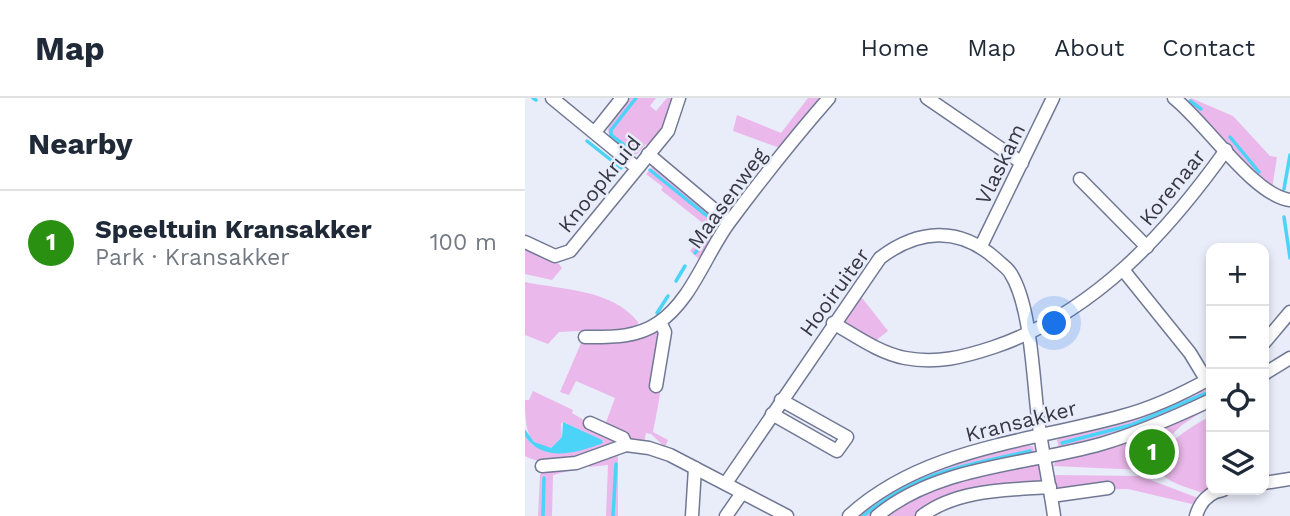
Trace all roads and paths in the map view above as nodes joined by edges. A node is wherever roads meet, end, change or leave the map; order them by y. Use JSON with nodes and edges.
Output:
{"nodes":[{"id":1,"x":552,"y":98,"type":"edge"},
{"id":2,"x":622,"y":98,"type":"edge"},
{"id":3,"x":679,"y":98,"type":"edge"},
{"id":4,"x":829,"y":98,"type":"edge"},
{"id":5,"x":927,"y":98,"type":"edge"},
{"id":6,"x":1053,"y":98,"type":"edge"},
{"id":7,"x":1174,"y":98,"type":"edge"},
{"id":8,"x":595,"y":132,"type":"junction"},
{"id":9,"x":1226,"y":150,"type":"junction"},
{"id":10,"x":648,"y":154,"type":"junction"},
{"id":11,"x":1022,"y":163,"type":"junction"},
{"id":12,"x":636,"y":167,"type":"junction"},
{"id":13,"x":1080,"y":179,"type":"dead end"},
{"id":14,"x":1290,"y":200,"type":"edge"},
{"id":15,"x":730,"y":222,"type":"junction"},
{"id":16,"x":525,"y":242,"type":"edge"},
{"id":17,"x":981,"y":246,"type":"junction"},
{"id":18,"x":1147,"y":247,"type":"junction"},
{"id":19,"x":1124,"y":271,"type":"junction"},
{"id":20,"x":1290,"y":312,"type":"edge"},
{"id":21,"x":660,"y":322,"type":"junction"},
{"id":22,"x":833,"y":323,"type":"junction"},
{"id":23,"x":1027,"y":336,"type":"junction"},
{"id":24,"x":585,"y":337,"type":"dead end"},
{"id":25,"x":1269,"y":337,"type":"edge"},
{"id":26,"x":1290,"y":358,"type":"edge"},
{"id":27,"x":1269,"y":371,"type":"edge"},
{"id":28,"x":1206,"y":376,"type":"edge"},
{"id":29,"x":1206,"y":381,"type":"edge"},
{"id":30,"x":656,"y":386,"type":"dead end"},
{"id":31,"x":781,"y":400,"type":"junction"},
{"id":32,"x":1206,"y":402,"type":"edge"},
{"id":33,"x":772,"y":414,"type":"junction"},
{"id":34,"x":590,"y":423,"type":"dead end"},
{"id":35,"x":1040,"y":436,"type":"junction"},
{"id":36,"x":626,"y":445,"type":"junction"},
{"id":37,"x":1043,"y":456,"type":"junction"},
{"id":38,"x":541,"y":466,"type":"dead end"},
{"id":39,"x":695,"y":468,"type":"junction"},
{"id":40,"x":1290,"y":479,"type":"edge"},
{"id":41,"x":1269,"y":482,"type":"edge"},
{"id":42,"x":726,"y":484,"type":"junction"},
{"id":43,"x":1108,"y":488,"type":"dead end"},
{"id":44,"x":1051,"y":492,"type":"junction"},
{"id":45,"x":742,"y":493,"type":"junction"},
{"id":46,"x":1209,"y":495,"type":"edge"},
{"id":47,"x":692,"y":516,"type":"edge"},
{"id":48,"x":726,"y":516,"type":"edge"},
{"id":49,"x":787,"y":516,"type":"edge"},
{"id":50,"x":849,"y":516,"type":"edge"},
{"id":51,"x":877,"y":516,"type":"edge"},
{"id":52,"x":922,"y":516,"type":"edge"},
{"id":53,"x":1054,"y":516,"type":"edge"},
{"id":54,"x":1196,"y":516,"type":"edge"}],
"edges":[{"from":1,"to":8,"type":"street"},
{"from":2,"to":8,"type":"street"},
{"from":3,"to":10,"type":"street","name":"Knoopkruid"},
{"from":4,"to":15,"type":"street","name":"Maasenweg"},
{"from":5,"to":11,"type":"street"},
{"from":6,"to":11,"type":"street","name":"Vlaskam"},
{"from":7,"to":9,"type":"street"},
{"from":8,"to":12,"type":"street"},
{"from":9,"to":14,"type":"street"},
{"from":9,"to":18,"type":"street","name":"Korenaar"},
{"from":10,"to":12,"type":"street","name":"Knoopkruid"},
{"from":10,"to":15,"type":"street"},
{"from":11,"to":17,"type":"street","name":"Vlaskam"},
{"from":12,"to":16,"type":"street","name":"Knoopkruid"},
{"from":13,"to":18,"type":"street","name":"Korenaar"},
{"from":15,"to":21,"type":"street","name":"Maasenweg"},
{"from":17,"to":22,"type":"street","name":"Hooiruiter"},
{"from":17,"to":23,"type":"street","name":"Hooiruiter"},
{"from":18,"to":19,"type":"street","name":"Korenaar"},
{"from":19,"to":23,"type":"street","name":"Korenaar"},
{"from":19,"to":28,"type":"street"},
{"from":20,"to":25,"type":"street"},
{"from":21,"to":24,"type":"street","name":"Maasenweg"},
{"from":21,"to":30,"type":"street"},
{"from":22,"to":23,"type":"street","name":"Korenaar"},
{"from":22,"to":31,"type":"street","name":"Hooiruiter"},
{"from":23,"to":35,"type":"street","name":"Hooiruiter"},
{"from":26,"to":27,"type":"street"},
{"from":29,"to":35,"type":"street","name":"Kransakker"},
{"from":31,"to":33,"type":"street","name":"Hooiruiter"},
{"from":31,"to":33,"type":"street"},
{"from":32,"to":37,"type":"street","name":"Kransakker"},
{"from":33,"to":42,"type":"street","name":"Hooiruiter"},
{"from":34,"to":36,"type":"street"},
{"from":35,"to":37,"type":"street","name":"Hooiruiter"},
{"from":35,"to":50,"type":"street","name":"Kransakker"},
{"from":36,"to":38,"type":"street"},
{"from":36,"to":39,"type":"street"},
{"from":37,"to":44,"type":"street","name":"Hooiruiter"},
{"from":37,"to":51,"type":"street","name":"Kransakker"},
{"from":39,"to":42,"type":"street"},
{"from":39,"to":47,"type":"street"},
{"from":40,"to":41,"type":"street"},
{"from":42,"to":45,"type":"street"},
{"from":43,"to":44,"type":"street"},
{"from":44,"to":52,"type":"street"},
{"from":44,"to":53,"type":"street","name":"Hooiruiter"},
{"from":45,"to":48,"type":"street"},
{"from":45,"to":49,"type":"street"},
{"from":46,"to":54,"type":"street"}]}
